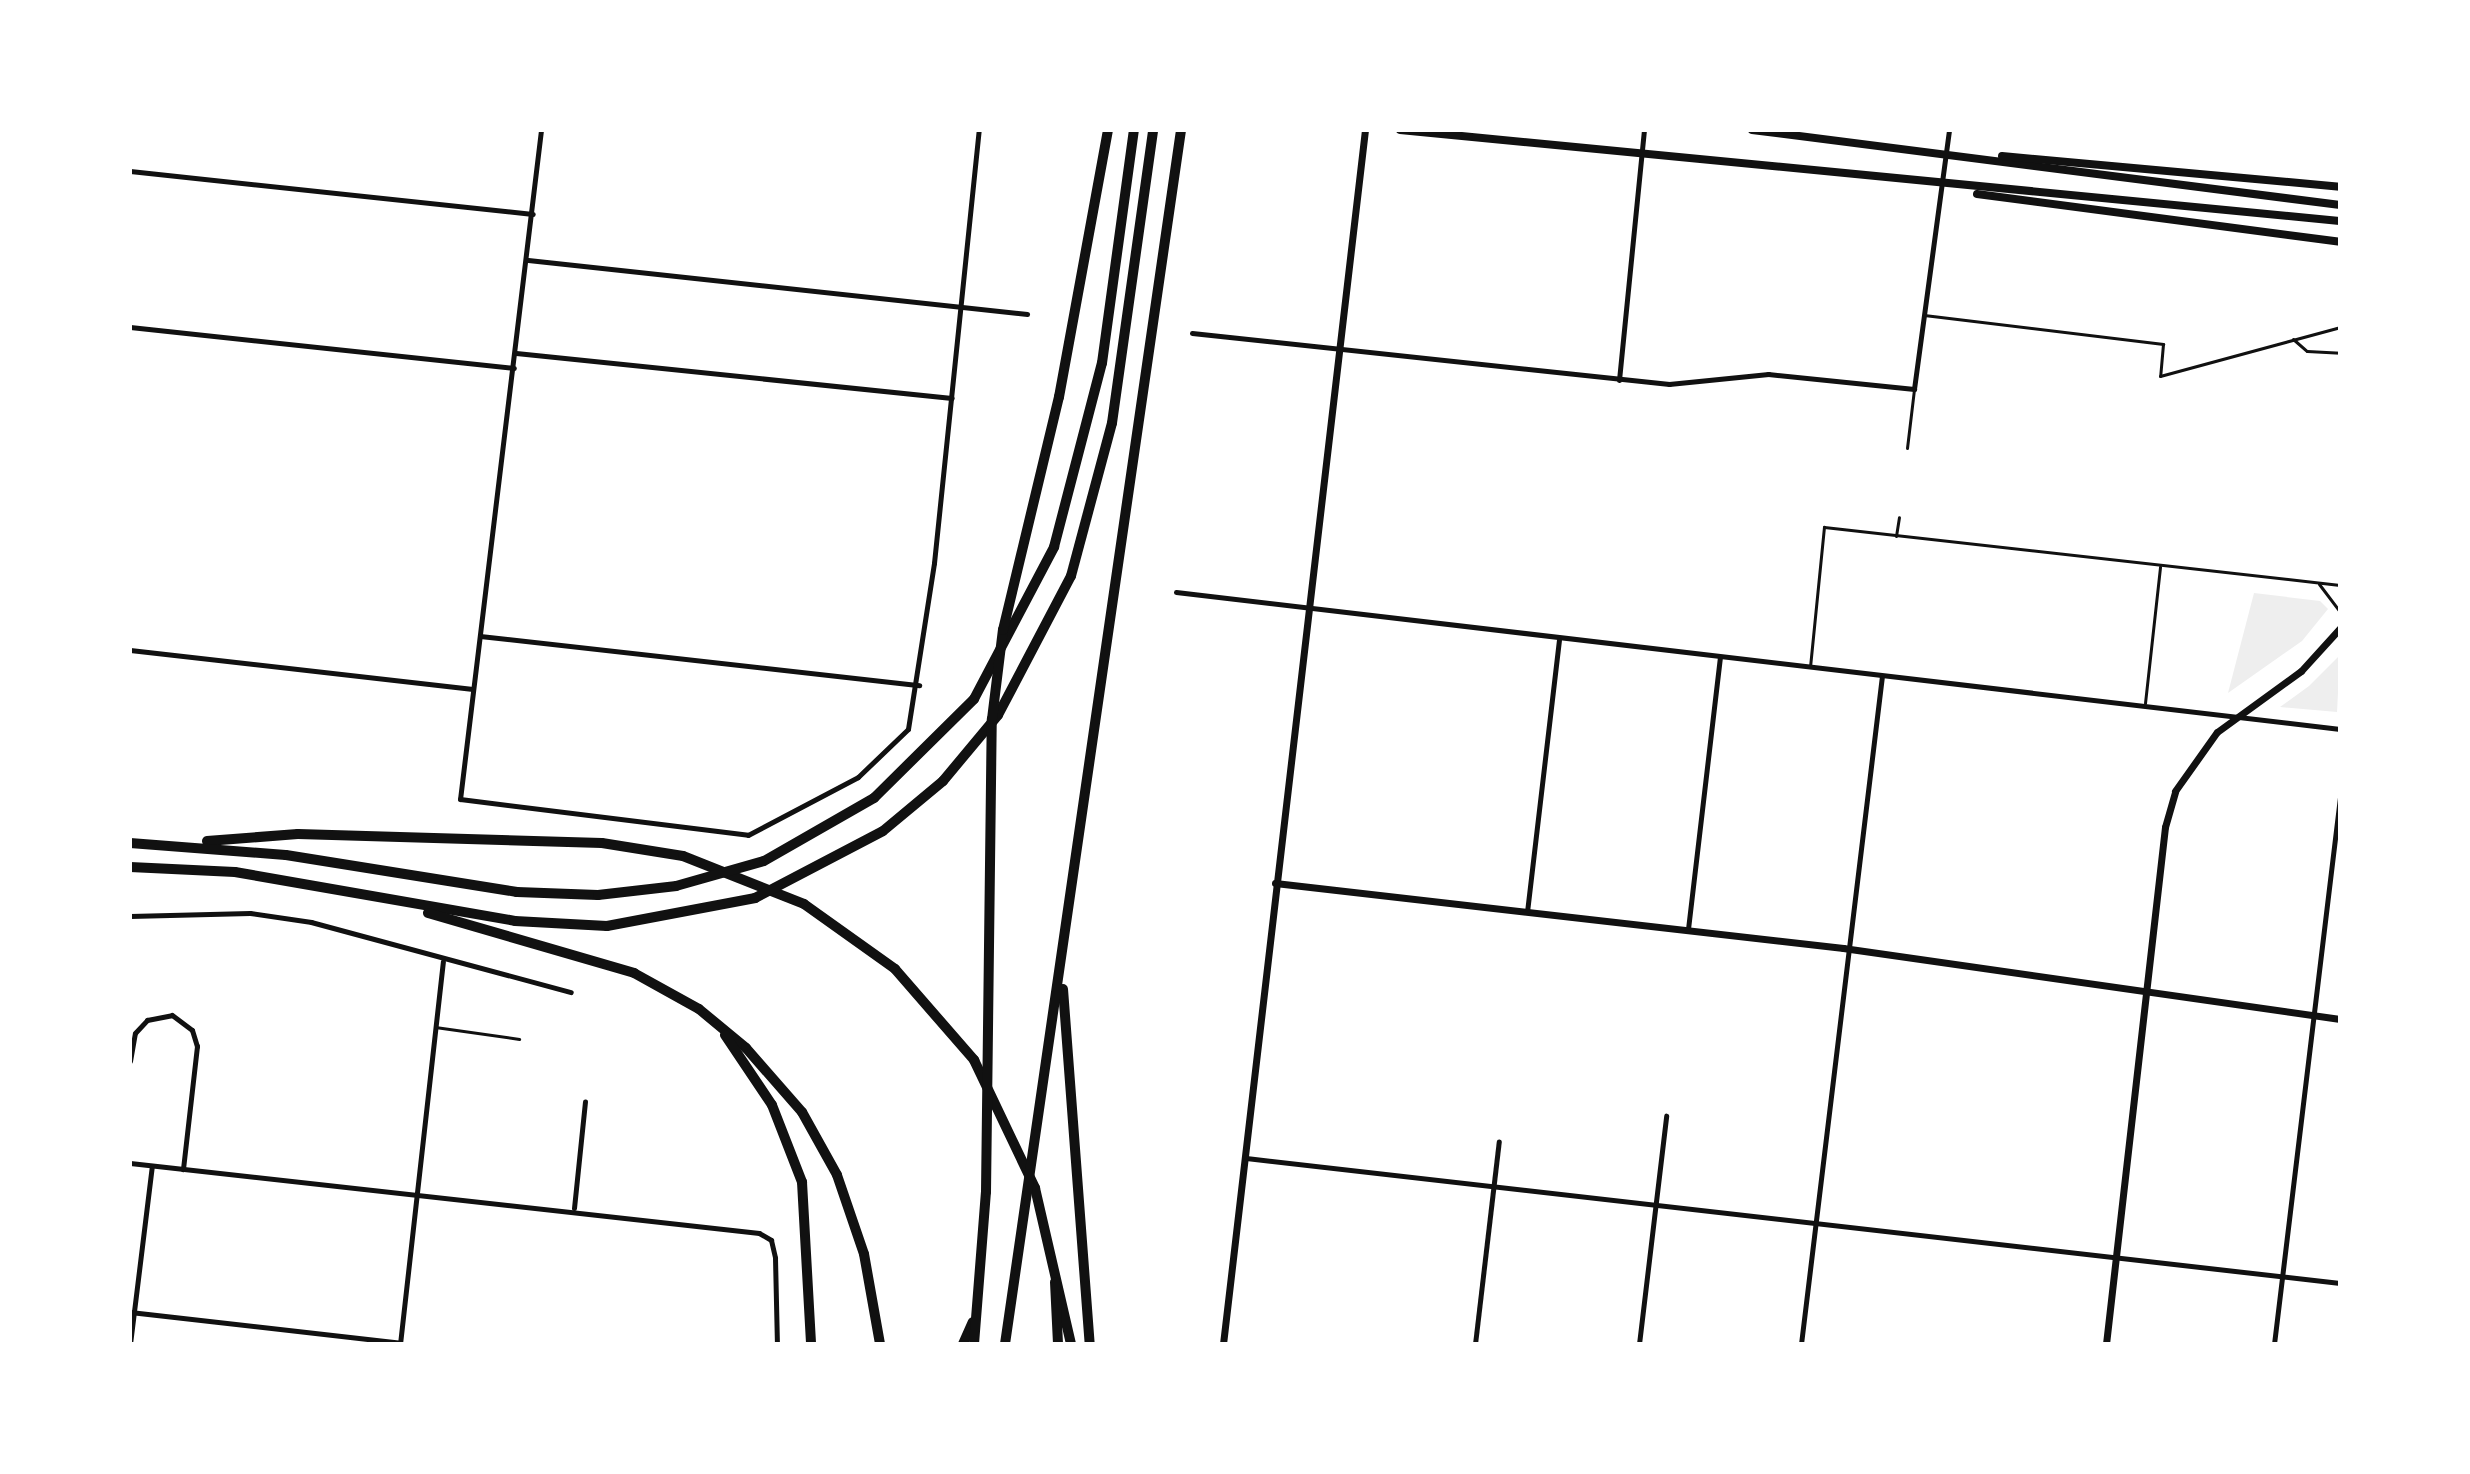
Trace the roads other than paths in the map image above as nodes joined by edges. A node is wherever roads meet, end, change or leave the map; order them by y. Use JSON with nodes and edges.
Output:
{"nodes":[{"id":1,"x":541,"y":130,"type":"edge"},
{"id":2,"x":979,"y":130,"type":"edge"},
{"id":3,"x":1108,"y":130,"type":"edge"},
{"id":4,"x":1134,"y":130,"type":"edge"},
{"id":5,"x":1153,"y":130,"type":"edge"},
{"id":6,"x":1365,"y":130,"type":"edge"},
{"id":7,"x":1400,"y":130,"type":"edge"},
{"id":8,"x":1644,"y":130,"type":"edge"},
{"id":9,"x":1752,"y":130,"type":"edge"},
{"id":10,"x":1949,"y":130,"type":"edge"},
{"id":11,"x":1181,"y":132,"type":"edge"},
{"id":12,"x":1947,"y":152,"type":"junction"},
{"id":13,"x":1644,"y":155,"type":"junction"},
{"id":14,"x":130,"y":171,"type":"edge"},
{"id":15,"x":1941,"y":187,"type":"junction"},
{"id":16,"x":2340,"y":187,"type":"edge"},
{"id":17,"x":2340,"y":205,"type":"edge"},
{"id":18,"x":533,"y":214,"type":"junction"},
{"id":19,"x":2340,"y":221,"type":"edge"},
{"id":20,"x":2340,"y":242,"type":"edge"},
{"id":21,"x":528,"y":260,"type":"junction"},
{"id":22,"x":960,"y":307,"type":"junction"},
{"id":23,"x":1027,"y":314,"type":"dead end"},
{"id":24,"x":1924,"y":315,"type":"junction"},
{"id":25,"x":130,"y":327,"type":"edge"},
{"id":26,"x":2340,"y":327,"type":"edge"},
{"id":27,"x":1192,"y":333,"type":"dead end"},
{"id":28,"x":2293,"y":339,"type":"junction"},
{"id":29,"x":1338,"y":349,"type":"junction"},
{"id":30,"x":516,"y":353,"type":"junction"},
{"id":31,"x":2340,"y":353,"type":"edge"},
{"id":32,"x":514,"y":368,"type":"junction"},
{"id":33,"x":1619,"y":380,"type":"junction"},
{"id":34,"x":1914,"y":389,"type":"junction"},
{"id":35,"x":952,"y":398,"type":"junction"},
{"id":36,"x":1907,"y":448,"type":"dead end"},
{"id":37,"x":1899,"y":517,"type":"dead end"},
{"id":38,"x":1896,"y":536,"type":"junction"},
{"id":39,"x":2160,"y":567,"type":"junction"},
{"id":40,"x":2319,"y":584,"type":"junction"},
{"id":41,"x":2340,"y":585,"type":"edge"},
{"id":42,"x":1176,"y":592,"type":"dead end"},
{"id":43,"x":1307,"y":609,"type":"junction"},
{"id":44,"x":2340,"y":612,"type":"edge"},
{"id":45,"x":2340,"y":628,"type":"edge"},
{"id":46,"x":480,"y":636,"type":"junction"},
{"id":47,"x":1559,"y":640,"type":"junction"},
{"id":48,"x":130,"y":650,"type":"edge"},
{"id":49,"x":1720,"y":657,"type":"junction"},
{"id":50,"x":1810,"y":667,"type":"junction"},
{"id":51,"x":1882,"y":676,"type":"junction"},
{"id":52,"x":919,"y":685,"type":"junction"},
{"id":53,"x":473,"y":689,"type":"junction"},
{"id":54,"x":2145,"y":703,"type":"junction"},
{"id":55,"x":2236,"y":716,"type":"junction"},
{"id":56,"x":2340,"y":729,"type":"edge"},
{"id":57,"x":2340,"y":797,"type":"edge"},
{"id":58,"x":130,"y":843,"type":"edge"},
{"id":59,"x":169,"y":843,"type":"junction"},
{"id":60,"x":130,"y":867,"type":"edge"},
{"id":61,"x":1275,"y":883,"type":"junction"},
{"id":62,"x":351,"y":891,"type":"junction"},
{"id":63,"x":1527,"y":913,"type":"junction"},
{"id":64,"x":130,"y":916,"type":"edge"},
{"id":65,"x":1688,"y":929,"type":"junction"},
{"id":66,"x":1852,"y":949,"type":"junction"},
{"id":67,"x":443,"y":961,"type":"junction"},
{"id":68,"x":1062,"y":971,"type":"junction"},
{"id":69,"x":571,"y":992,"type":"dead end"},
{"id":70,"x":2146,"y":992,"type":"junction"},
{"id":71,"x":2312,"y":1016,"type":"junction"},
{"id":72,"x":2340,"y":1019,"type":"edge"},
{"id":73,"x":715,"y":1021,"type":"junction"},
{"id":74,"x":435,"y":1027,"type":"junction"},
{"id":75,"x":519,"y":1039,"type":"dead end"},
{"id":76,"x":130,"y":1061,"type":"edge"},
{"id":77,"x":585,"y":1102,"type":"dead end"},
{"id":78,"x":1666,"y":1116,"type":"dead end"},
{"id":79,"x":1499,"y":1141,"type":"dead end"},
{"id":80,"x":1246,"y":1158,"type":"junction"},
{"id":81,"x":130,"y":1163,"type":"edge"},
{"id":82,"x":152,"y":1166,"type":"junction"},
{"id":83,"x":183,"y":1169,"type":"junction"},
{"id":84,"x":1495,"y":1189,"type":"junction"},
{"id":85,"x":416,"y":1195,"type":"junction"},
{"id":86,"x":1656,"y":1206,"type":"junction"},
{"id":87,"x":574,"y":1208,"type":"junction"},
{"id":88,"x":1818,"y":1220,"type":"junction"},
{"id":89,"x":1045,"y":1221,"type":"junction"},
{"id":90,"x":2117,"y":1253,"type":"junction"},
{"id":91,"x":2283,"y":1276,"type":"junction"},
{"id":92,"x":2340,"y":1283,"type":"edge"},
{"id":93,"x":132,"y":1312,"type":"edge"},
{"id":94,"x":976,"y":1312,"type":"junction"},
{"id":95,"x":400,"y":1343,"type":"edge"},
{"id":96,"x":130,"y":1344,"type":"edge"},
{"id":97,"x":777,"y":1344,"type":"edge"},
{"id":98,"x":811,"y":1344,"type":"edge"},
{"id":99,"x":880,"y":1344,"type":"edge"},
{"id":100,"x":963,"y":1344,"type":"edge"},
{"id":101,"x":974,"y":1344,"type":"edge"},
{"id":102,"x":1005,"y":1344,"type":"edge"},
{"id":103,"x":1058,"y":1344,"type":"edge"},
{"id":104,"x":1071,"y":1344,"type":"edge"},
{"id":105,"x":1090,"y":1344,"type":"edge"},
{"id":106,"x":1223,"y":1344,"type":"edge"},
{"id":107,"x":1475,"y":1344,"type":"edge"},
{"id":108,"x":1639,"y":1344,"type":"edge"},
{"id":109,"x":1801,"y":1344,"type":"edge"},
{"id":110,"x":2106,"y":1344,"type":"edge"},
{"id":111,"x":2274,"y":1344,"type":"edge"}],
"edges":[{"from":1,"to":18,"type":"street"},
{"from":2,"to":22,"type":"street"},
{"from":3,"to":94,"type":"highway"},
{"from":4,"to":59,"type":"highway"},
{"from":5,"to":62,"type":"highway"},
{"from":6,"to":29,"type":"street"},
{"from":7,"to":13,"type":"main road"},
{"from":8,"to":13,"type":"street"},
{"from":9,"to":12,"type":"main road"},
{"from":10,"to":12,"type":"street"},
{"from":11,"to":68,"type":"highway"},
{"from":12,"to":15,"type":"street"},
{"from":12,"to":16,"type":"main road"},
{"from":12,"to":17,"type":"main road"},
{"from":13,"to":15,"type":"main road"},
{"from":13,"to":33,"type":"street"},
{"from":14,"to":18,"type":"street"},
{"from":15,"to":19,"type":"main road"},
{"from":15,"to":20,"type":"main road"},
{"from":15,"to":24,"type":"street"},
{"from":18,"to":21,"type":"street"},
{"from":21,"to":22,"type":"street"},
{"from":21,"to":30,"type":"street"},
{"from":22,"to":23,"type":"street"},
{"from":22,"to":35,"type":"street"},
{"from":24,"to":28,"type":"lane"},
{"from":24,"to":34,"type":"street"},
{"from":25,"to":32,"type":"street"},
{"from":26,"to":28,"type":"lane"},
{"from":27,"to":29,"type":"street"},
{"from":28,"to":31,"type":"lane"},
{"from":29,"to":33,"type":"street"},
{"from":29,"to":43,"type":"street"},
{"from":30,"to":32,"type":"street"},
{"from":30,"to":35,"type":"street"},
{"from":32,"to":46,"type":"street"},
{"from":33,"to":34,"type":"street"},
{"from":34,"to":36,"type":"lane"},
{"from":35,"to":52,"type":"street"},
{"from":37,"to":38,"type":"lane"},
{"from":38,"to":39,"type":"lane"},
{"from":38,"to":50,"type":"lane"},
{"from":39,"to":40,"type":"lane"},
{"from":39,"to":54,"type":"lane"},
{"from":40,"to":41,"type":"lane"},
{"from":40,"to":44,"type":"lane"},
{"from":42,"to":43,"type":"street"},
{"from":43,"to":47,"type":"street"},
{"from":43,"to":61,"type":"street"},
{"from":45,"to":55,"type":"street"},
{"from":46,"to":52,"type":"street"},
{"from":46,"to":53,"type":"street"},
{"from":47,"to":49,"type":"street"},
{"from":47,"to":63,"type":"street"},
{"from":48,"to":53,"type":"street"},
{"from":49,"to":50,"type":"street"},
{"from":49,"to":65,"type":"street"},
{"from":50,"to":51,"type":"street"},
{"from":51,"to":54,"type":"street"},
{"from":51,"to":66,"type":"street"},
{"from":52,"to":53,"type":"street"},
{"from":54,"to":55,"type":"street"},
{"from":55,"to":56,"type":"street"},
{"from":55,"to":70,"type":"street"},
{"from":57,"to":71,"type":"street"},
{"from":58,"to":59,"type":"highway"},
{"from":59,"to":89,"type":"highway"},
{"from":60,"to":62,"type":"highway"},
{"from":61,"to":63,"type":"street"},
{"from":61,"to":80,"type":"street"},
{"from":62,"to":73,"type":"highway"},
{"from":63,"to":65,"type":"street"},
{"from":64,"to":67,"type":"street"},
{"from":65,"to":66,"type":"street"},
{"from":66,"to":70,"type":"street"},
{"from":66,"to":88,"type":"street"},
{"from":67,"to":69,"type":"street"},
{"from":67,"to":74,"type":"street"},
{"from":68,"to":102,"type":"highway"},
{"from":68,"to":105,"type":"highway"},
{"from":70,"to":71,"type":"street"},
{"from":70,"to":90,"type":"street"},
{"from":71,"to":72,"type":"street"},
{"from":71,"to":91,"type":"street"},
{"from":73,"to":98,"type":"highway"},
{"from":73,"to":99,"type":"highway"},
{"from":74,"to":75,"type":"lane"},
{"from":74,"to":85,"type":"street"},
{"from":76,"to":83,"type":"street"},
{"from":77,"to":87,"type":"street"},
{"from":78,"to":86,"type":"street"},
{"from":79,"to":84,"type":"street"},
{"from":80,"to":84,"type":"street"},
{"from":80,"to":106,"type":"street"},
{"from":81,"to":82,"type":"street"},
{"from":82,"to":83,"type":"street"},
{"from":82,"to":93,"type":"street"},
{"from":83,"to":85,"type":"street"},
{"from":84,"to":86,"type":"street"},
{"from":84,"to":107,"type":"street"},
{"from":85,"to":87,"type":"street"},
{"from":85,"to":95,"type":"street"},
{"from":86,"to":88,"type":"street"},
{"from":86,"to":108,"type":"street"},
{"from":87,"to":97,"type":"street"},
{"from":88,"to":90,"type":"street"},
{"from":88,"to":109,"type":"street"},
{"from":89,"to":103,"type":"highway"},
{"from":89,"to":104,"type":"highway"},
{"from":90,"to":91,"type":"street"},
{"from":90,"to":110,"type":"street"},
{"from":91,"to":92,"type":"street"},
{"from":91,"to":111,"type":"street"},
{"from":93,"to":95,"type":"street"},
{"from":93,"to":96,"type":"street"},
{"from":94,"to":100,"type":"highway"},
{"from":94,"to":101,"type":"highway"}]}
